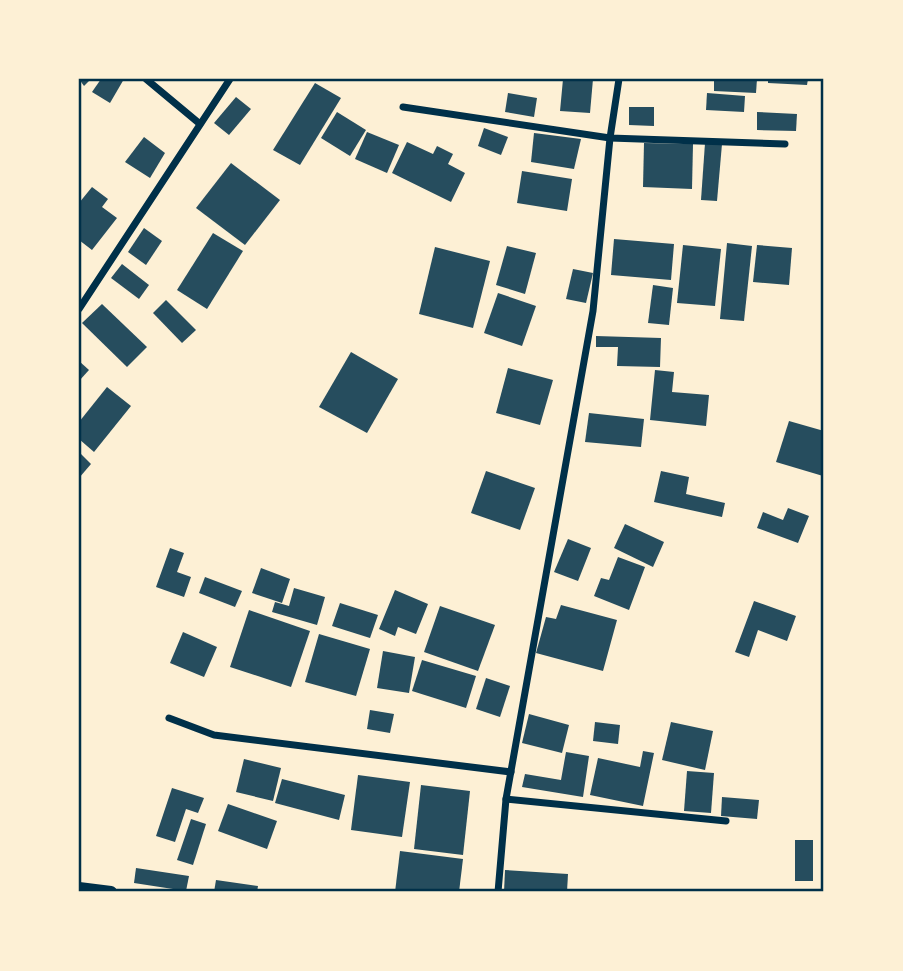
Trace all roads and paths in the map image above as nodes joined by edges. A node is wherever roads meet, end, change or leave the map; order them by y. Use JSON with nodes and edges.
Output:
{"nodes":[{"id":1,"x":146,"y":79,"type":"edge"},
{"id":2,"x":230,"y":79,"type":"edge"},
{"id":3,"x":619,"y":79,"type":"edge"},
{"id":4,"x":403,"y":107,"type":"dead end"},
{"id":5,"x":200,"y":124,"type":"junction"},
{"id":6,"x":610,"y":138,"type":"junction"},
{"id":7,"x":785,"y":144,"type":"dead end"},
{"id":8,"x":79,"y":309,"type":"edge"},
{"id":9,"x":169,"y":718,"type":"dead end"},
{"id":10,"x":511,"y":772,"type":"junction"},
{"id":11,"x":506,"y":799,"type":"junction"},
{"id":12,"x":726,"y":821,"type":"dead end"},
{"id":13,"x":79,"y":888,"type":"edge"},
{"id":14,"x":111,"y":892,"type":"edge"},
{"id":15,"x":498,"y":892,"type":"edge"}],
"edges":[{"from":1,"to":5,"type":"street"},
{"from":2,"to":5,"type":"street"},
{"from":3,"to":6,"type":"street"},
{"from":4,"to":6,"type":"street"},
{"from":5,"to":8,"type":"street"},
{"from":6,"to":7,"type":"street"},
{"from":6,"to":10,"type":"street"},
{"from":9,"to":10,"type":"street"},
{"from":10,"to":11,"type":"street"},
{"from":11,"to":12,"type":"street"},
{"from":11,"to":15,"type":"street"},
{"from":13,"to":14,"type":"street"}]}
